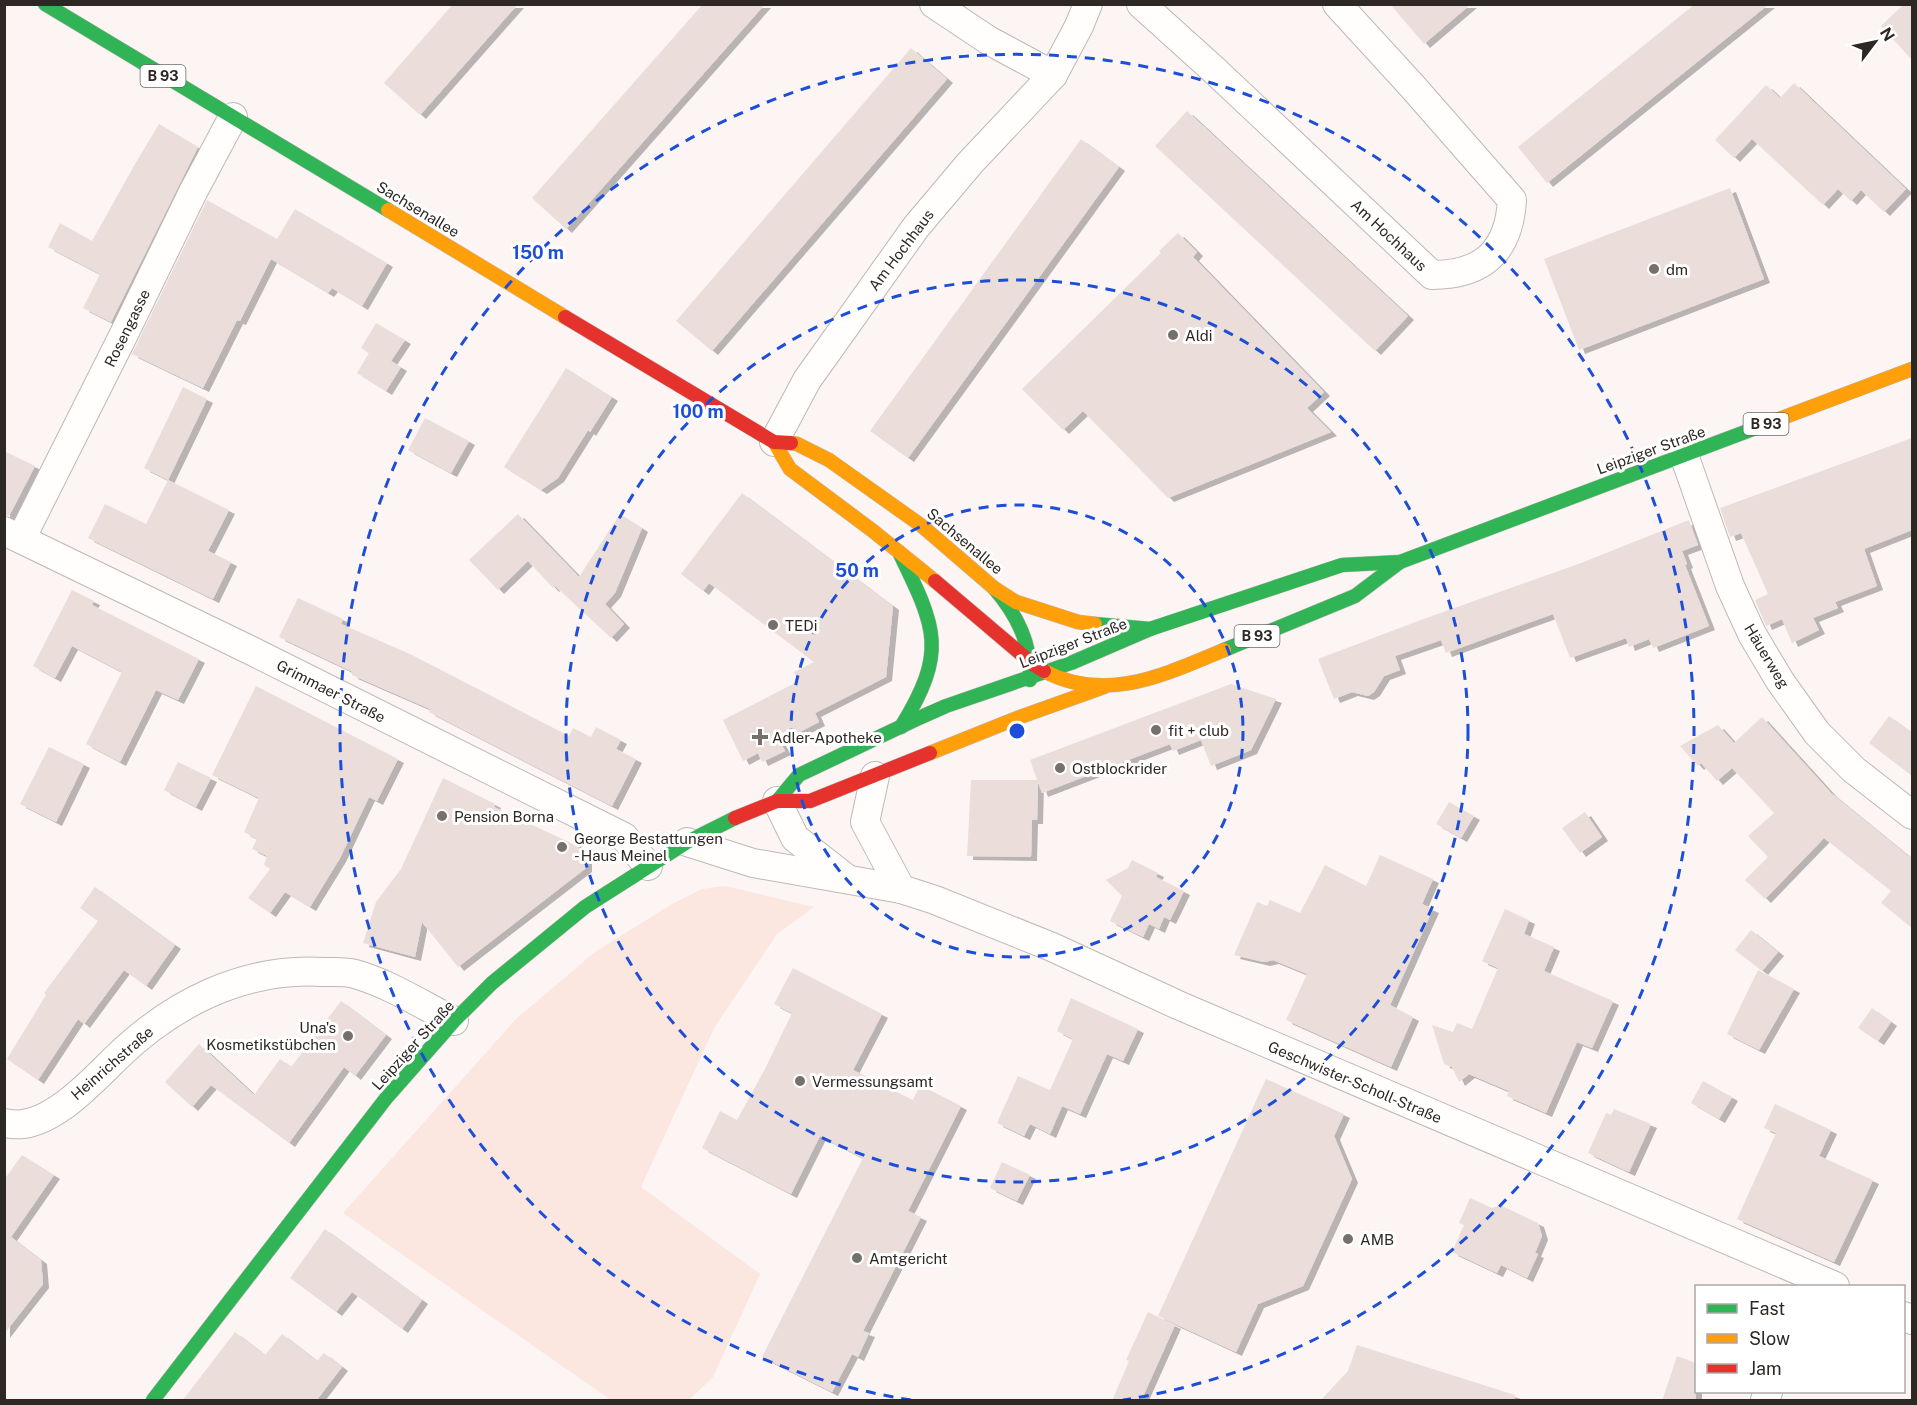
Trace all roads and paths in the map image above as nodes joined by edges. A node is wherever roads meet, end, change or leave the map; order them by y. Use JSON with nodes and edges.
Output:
{"nodes":[{"id":1,"x":45,"y":4,"type":"edge"},
{"id":2,"x":934,"y":4,"type":"edge"},
{"id":3,"x":1088,"y":4,"type":"edge"},
{"id":4,"x":1141,"y":4,"type":"edge"},
{"id":5,"x":1337,"y":4,"type":"edge"},
{"id":6,"x":1053,"y":75,"type":"junction"},
{"id":7,"x":232,"y":117,"type":"junction"},
{"id":8,"x":1912,"y":369,"type":"edge"},
{"id":9,"x":774,"y":442,"type":"junction"},
{"id":10,"x":1684,"y":455,"type":"junction"},
{"id":11,"x":13,"y":535,"type":"edge"},
{"id":12,"x":898,"y":552,"type":"junction"},
{"id":13,"x":1400,"y":562,"type":"junction"},
{"id":14,"x":994,"y":588,"type":"junction"},
{"id":15,"x":1149,"y":629,"type":"junction"},
{"id":16,"x":1029,"y":661,"type":"junction"},
{"id":17,"x":1046,"y":672,"type":"junction"},
{"id":18,"x":1030,"y":678,"type":"junction"},
{"id":19,"x":1104,"y":687,"type":"junction"},
{"id":20,"x":1020,"y":717,"type":"junction"},
{"id":21,"x":901,"y":727,"type":"junction"},
{"id":22,"x":875,"y":776,"type":"junction"},
{"id":23,"x":777,"y":801,"type":"junction"},
{"id":24,"x":1912,"y":815,"type":"edge"},
{"id":25,"x":687,"y":842,"type":"junction"},
{"id":26,"x":648,"y":866,"type":"junction"},
{"id":27,"x":848,"y":879,"type":"junction"},
{"id":28,"x":902,"y":889,"type":"junction"},
{"id":29,"x":454,"y":1021,"type":"junction"},
{"id":30,"x":4,"y":1123,"type":"edge"},
{"id":31,"x":1807,"y":1281,"type":"edge"},
{"id":32,"x":1825,"y":1285,"type":"edge"},
{"id":33,"x":153,"y":1401,"type":"edge"}],
"edges":[{"from":1,"to":7,"type":"main road","name":"Sachsenallee","number":"B 93"},
{"from":2,"to":6,"type":"street"},
{"from":3,"to":6,"type":"street","name":"Am Hochhaus"},
{"from":4,"to":5,"type":"street","name":"Am Hochhaus"},
{"from":6,"to":9,"type":"street","name":"Am Hochhaus"},
{"from":7,"to":9,"type":"main road","name":"Sachsenallee","number":"B 93"},
{"from":7,"to":11,"type":"street","name":"Rosengasse"},
{"from":8,"to":10,"type":"main road","name":"Leipziger Straße","number":"B 93"},
{"from":9,"to":12,"type":"main road","name":"Sachsenallee","number":"B 93"},
{"from":9,"to":14,"type":"main road","name":"Sachsenallee","number":"B 93"},
{"from":10,"to":13,"type":"main road","name":"Leipziger Straße","number":"B 93"},
{"from":10,"to":24,"type":"street","name":"Häuerweg"},
{"from":11,"to":26,"type":"street","name":"Grimmaer Straße"},
{"from":12,"to":16,"type":"main road","name":"Sachsenallee","number":"B 93"},
{"from":12,"to":21,"type":"main road"},
{"from":13,"to":15,"type":"main road","name":"Leipziger Straße","number":"B 93"},
{"from":13,"to":19,"type":"main road","name":"Leipziger Straße","number":"B 93"},
{"from":14,"to":15,"type":"main road","name":"Sachsenallee","number":"B 93"},
{"from":14,"to":16,"type":"main road","number":"B 93"},
{"from":15,"to":17,"type":"main road","name":"Leipziger Straße"},
{"from":16,"to":17,"type":"main road","name":"Sachsenallee","number":"B 93"},
{"from":16,"to":18,"type":"main road","number":"B 93"},
{"from":17,"to":18,"type":"main road","name":"Leipziger Straße"},
{"from":17,"to":19,"type":"main road","name":"Sachsenallee","number":"B 93"},
{"from":18,"to":20,"type":"main road","number":"B 93"},
{"from":18,"to":21,"type":"main road","name":"Leipziger Straße"},
{"from":19,"to":20,"type":"main road","name":"Leipziger Straße"},
{"from":20,"to":22,"type":"main road","name":"Leipziger Straße"},
{"from":21,"to":23,"type":"main road","name":"Leipziger Straße"},
{"from":22,"to":23,"type":"main road","name":"Leipziger Straße"},
{"from":22,"to":28,"type":"street"},
{"from":23,"to":25,"type":"main road","name":"Leipziger Straße"},
{"from":23,"to":27,"type":"street","name":"Geschwister-Scholl-Straße"},
{"from":25,"to":26,"type":"main road","name":"Leipziger Straße"},
{"from":25,"to":27,"type":"street","name":"Geschwister-Scholl-Straße"},
{"from":26,"to":29,"type":"main road","name":"Leipziger Straße"},
{"from":27,"to":28,"type":"street","name":"Geschwister-Scholl-Straße"},
{"from":28,"to":31,"type":"street","name":"Geschwister-Scholl-Straße"},
{"from":29,"to":30,"type":"street","name":"Heinrichstraße"},
{"from":29,"to":33,"type":"main road","name":"Leipziger Straße"},
{"from":31,"to":32,"type":"street","name":"Geschwister-Scholl-Straße"}]}
